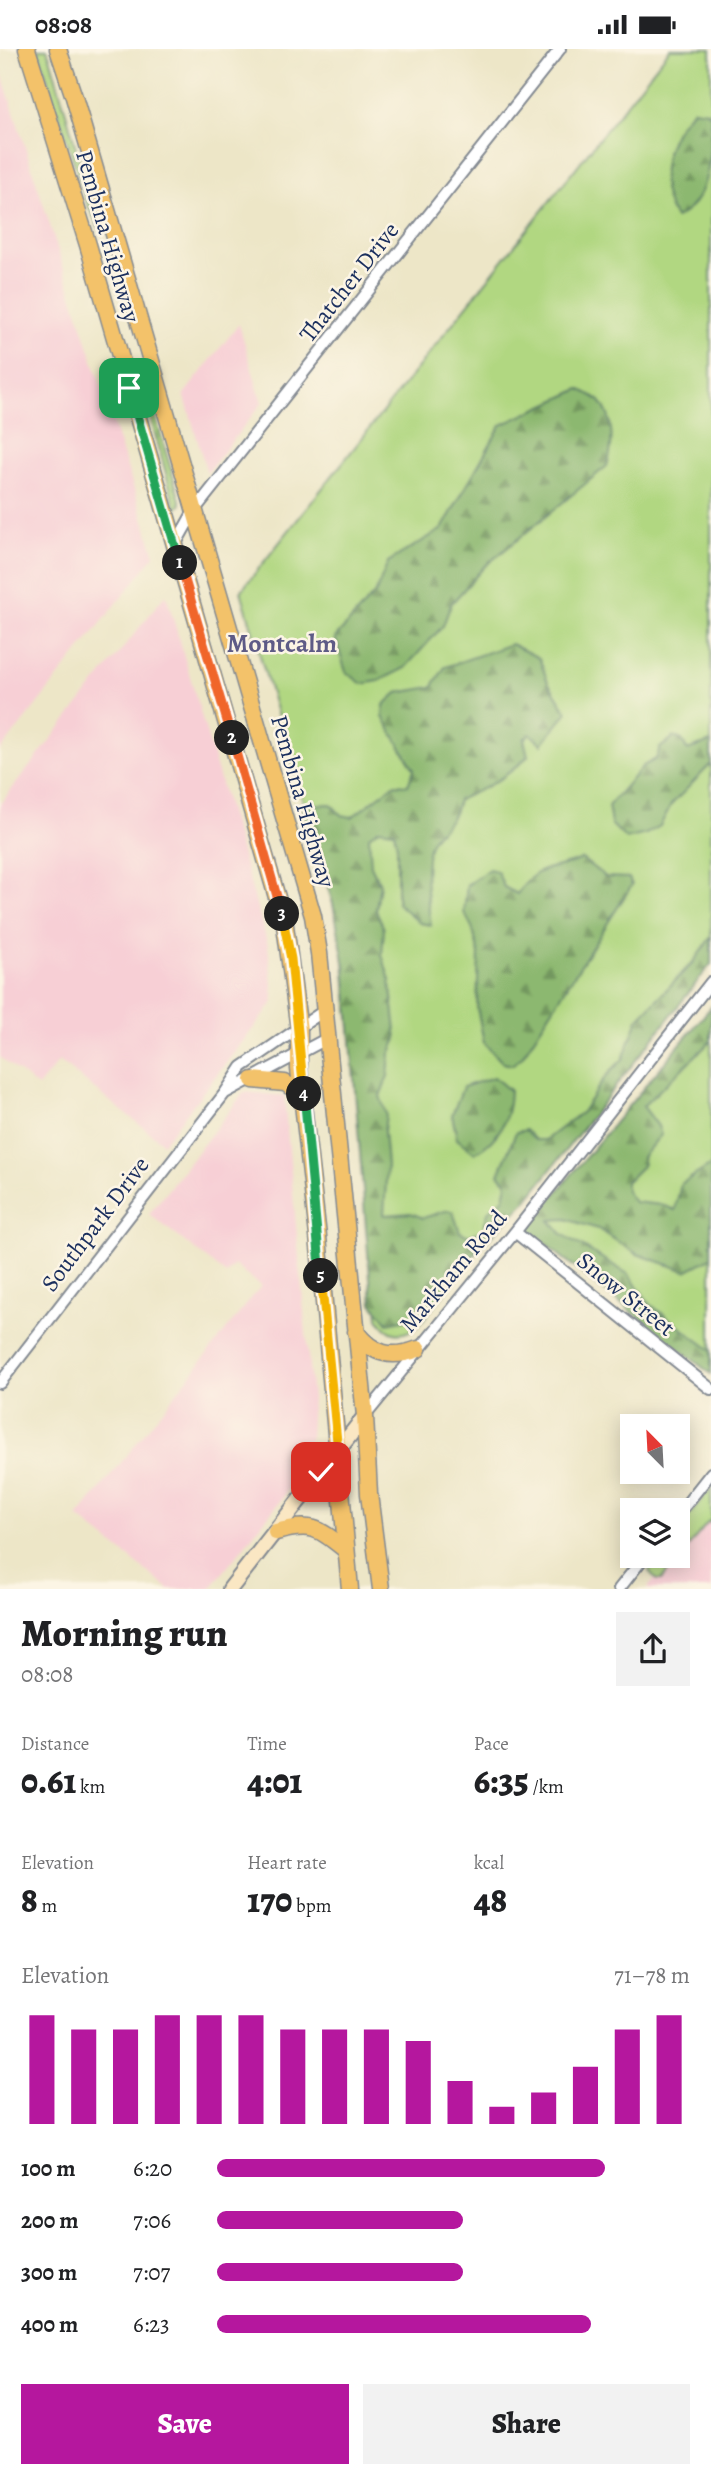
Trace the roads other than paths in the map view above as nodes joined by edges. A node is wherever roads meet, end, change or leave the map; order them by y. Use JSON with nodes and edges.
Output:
{"nodes":[{"id":1,"x":27,"y":49,"type":"edge"},
{"id":2,"x":58,"y":49,"type":"edge"},
{"id":3,"x":561,"y":49,"type":"edge"},
{"id":4,"x":194,"y":511,"type":"junction"},
{"id":5,"x":175,"y":545,"type":"junction"},
{"id":6,"x":711,"y":982,"type":"edge"},
{"id":7,"x":325,"y":1010,"type":"junction"},
{"id":8,"x":299,"y":1030,"type":"junction"},
{"id":9,"x":328,"y":1038,"type":"junction"},
{"id":10,"x":301,"y":1053,"type":"junction"},
{"id":11,"x":253,"y":1080,"type":"junction"},
{"id":12,"x":225,"y":1093,"type":"junction"},
{"id":13,"x":304,"y":1096,"type":"junction"},
{"id":14,"x":515,"y":1232,"type":"junction"},
{"id":15,"x":356,"y":1332,"type":"junction"},
{"id":16,"x":418,"y":1349,"type":"junction"},
{"id":17,"x":0,"y":1383,"type":"edge"},
{"id":18,"x":711,"y":1389,"type":"edge"},
{"id":19,"x":365,"y":1416,"type":"junction"},
{"id":20,"x":338,"y":1452,"type":"junction"},
{"id":21,"x":711,"y":1473,"type":"edge"},
{"id":22,"x":690,"y":1499,"type":"edge"},
{"id":23,"x":276,"y":1532,"type":"junction"},
{"id":24,"x":346,"y":1550,"type":"junction"},
{"id":25,"x":636,"y":1568,"type":"edge"},
{"id":26,"x":230,"y":1589,"type":"edge"},
{"id":27,"x":350,"y":1589,"type":"edge"},
{"id":28,"x":381,"y":1589,"type":"edge"},
{"id":29,"x":619,"y":1589,"type":"edge"}],
"edges":[{"from":1,"to":5,"type":"main road","name":"Pembina Highway"},
{"from":2,"to":4,"type":"main road","name":"Pembina Highway"},
{"from":3,"to":4,"type":"street","name":"Thatcher Drive"},
{"from":4,"to":5,"type":"street","name":"Thatcher Drive"},
{"from":4,"to":7,"type":"main road","name":"Pembina Highway"},
{"from":5,"to":8,"type":"main road","name":"Pembina Highway"},
{"from":6,"to":14,"type":"street","name":"Markham Road"},
{"from":7,"to":8,"type":"street","name":"Southpark Drive"},
{"from":7,"to":9,"type":"main road","name":"Pembina Highway"},
{"from":8,"to":10,"type":"main road","name":"Pembina Highway"},
{"from":8,"to":12,"type":"street","name":"Southpark Drive"},
{"from":9,"to":10,"type":"street","name":"Southpark Drive"},
{"from":9,"to":15,"type":"main road","name":"Pembina Highway"},
{"from":10,"to":11,"type":"street","name":"Southpark Drive"},
{"from":10,"to":13,"type":"main road","name":"Pembina Highway"},
{"from":11,"to":12,"type":"street","name":"Southpark Drive"},
{"from":11,"to":13,"type":"main road"},
{"from":12,"to":17,"type":"street","name":"Southpark Drive"},
{"from":13,"to":20,"type":"main road","name":"Pembina Highway"},
{"from":14,"to":16,"type":"street","name":"Markham Road"},
{"from":14,"to":18,"type":"street","name":"Snow Street"},
{"from":15,"to":16,"type":"main road"},
{"from":15,"to":19,"type":"main road","name":"Pembina Highway"},
{"from":16,"to":19,"type":"street","name":"Markham Road"},
{"from":19,"to":20,"type":"street","name":"Markham Road"},
{"from":19,"to":28,"type":"main road","name":"Pembina Highway"},
{"from":20,"to":23,"type":"street","name":"Markham Road"},
{"from":20,"to":24,"type":"main road","name":"Pembina Highway"},
{"from":21,"to":22,"type":"street"},
{"from":23,"to":24,"type":"main road"},
{"from":23,"to":26,"type":"street","name":"Markham Road"},
{"from":24,"to":27,"type":"main road","name":"Pembina Highway"},
{"from":25,"to":29,"type":"street"}]}
